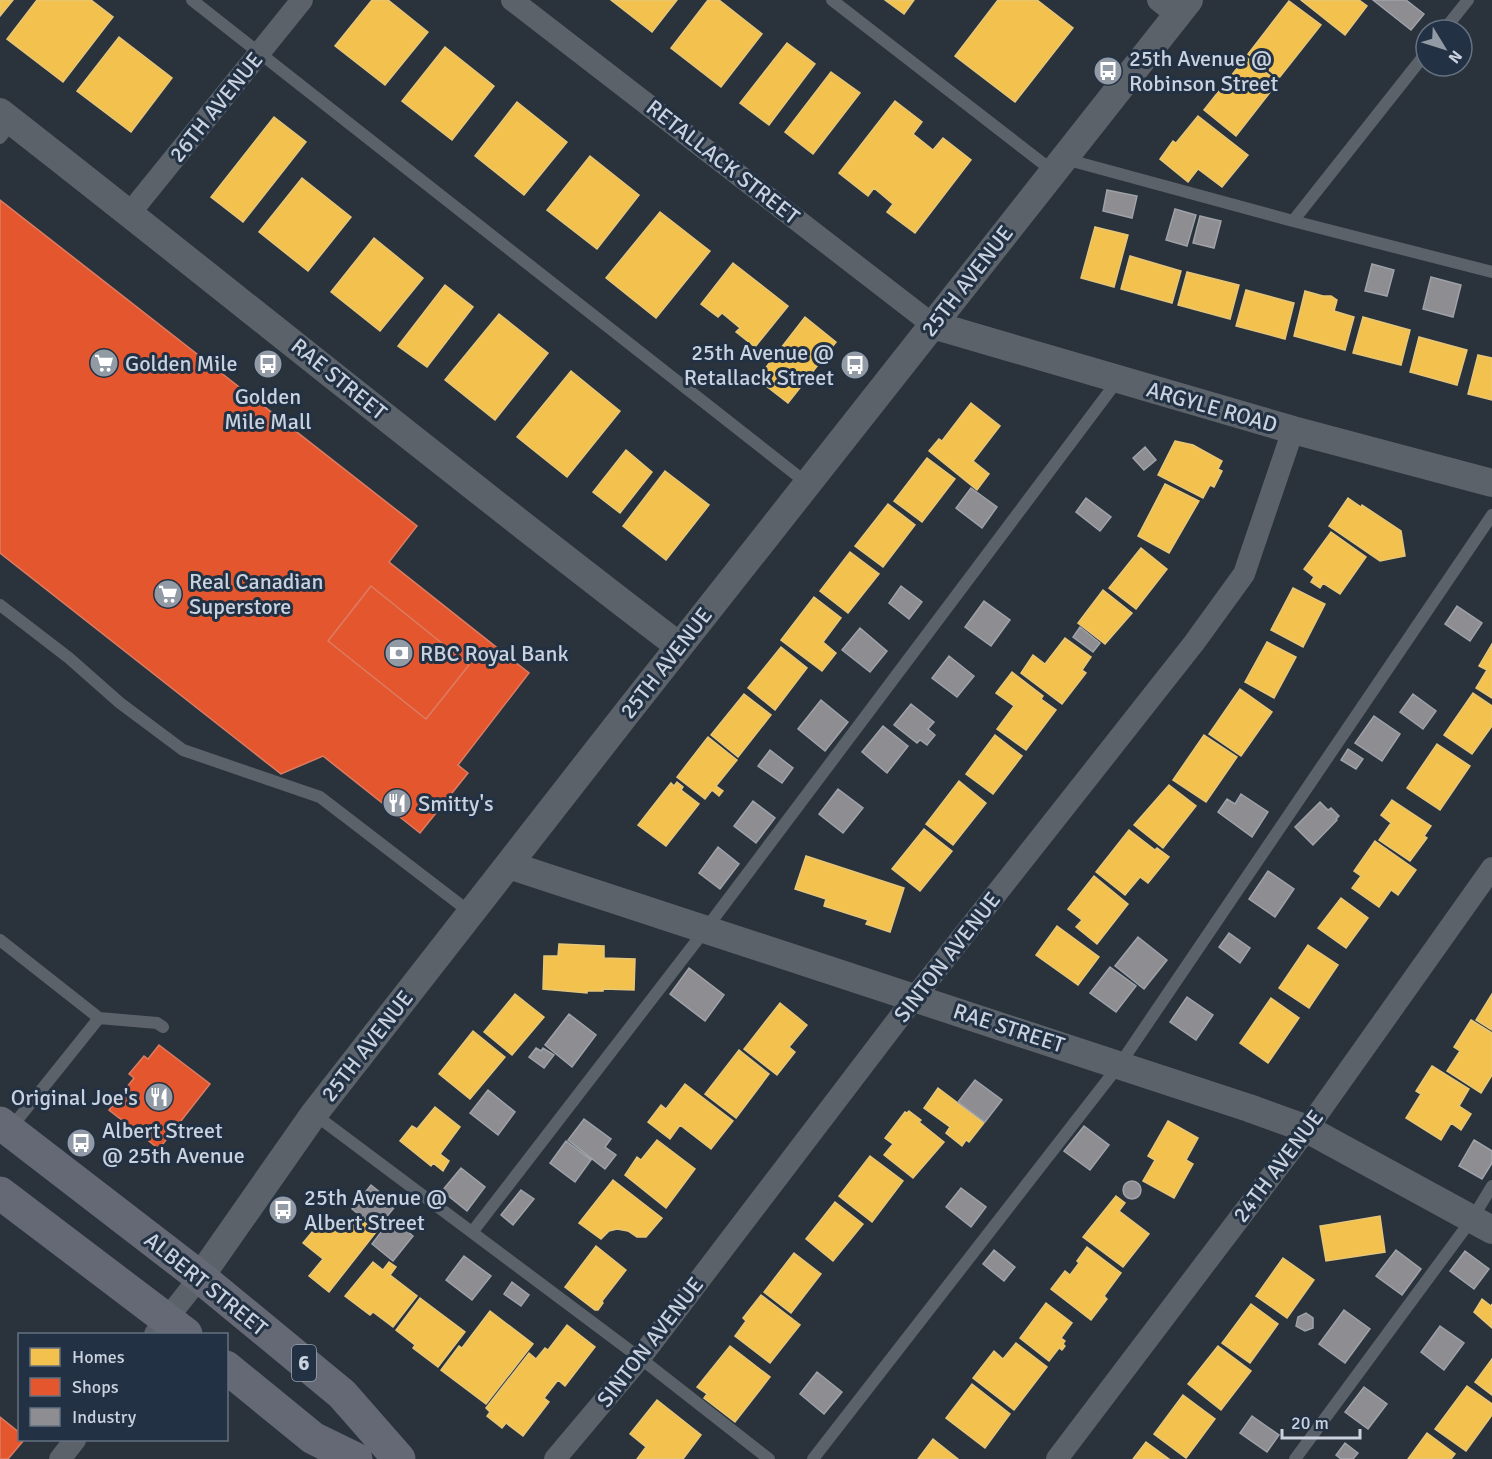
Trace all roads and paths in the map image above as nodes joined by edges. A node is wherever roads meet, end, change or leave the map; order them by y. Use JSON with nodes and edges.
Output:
{"nodes":[{"id":1,"x":192,"y":0,"type":"edge"},
{"id":2,"x":302,"y":0,"type":"edge"},
{"id":3,"x":512,"y":0,"type":"edge"},
{"id":4,"x":832,"y":0,"type":"edge"},
{"id":5,"x":1468,"y":0,"type":"edge"},
{"id":6,"x":1175,"y":5,"type":"edge"},
{"id":7,"x":1454,"y":18,"type":"edge"},
{"id":8,"x":260,"y":52,"type":"junction"},
{"id":9,"x":1414,"y":68,"type":"edge"},
{"id":10,"x":4,"y":124,"type":"edge"},
{"id":11,"x":1059,"y":165,"type":"junction"},
{"id":12,"x":130,"y":213,"type":"junction"},
{"id":13,"x":1293,"y":221,"type":"junction"},
{"id":14,"x":1492,"y":272,"type":"edge"},
{"id":15,"x":933,"y":325,"type":"junction"},
{"id":16,"x":1118,"y":380,"type":"junction"},
{"id":17,"x":1293,"y":429,"type":"junction"},
{"id":18,"x":1492,"y":483,"type":"edge"},
{"id":19,"x":807,"y":484,"type":"junction"},
{"id":20,"x":1492,"y":515,"type":"edge"},
{"id":21,"x":0,"y":605,"type":"edge"},
{"id":22,"x":679,"y":646,"type":"junction"},
{"id":23,"x":509,"y":865,"type":"junction"},
{"id":24,"x":1492,"y":868,"type":"edge"},
{"id":25,"x":471,"y":913,"type":"junction"},
{"id":26,"x":705,"y":930,"type":"junction"},
{"id":27,"x":0,"y":940,"type":"edge"},
{"id":28,"x":915,"y":997,"type":"junction"},
{"id":29,"x":99,"y":1018,"type":"junction"},
{"id":30,"x":163,"y":1027,"type":"dead end"},
{"id":31,"x":1120,"y":1064,"type":"junction"},
{"id":32,"x":314,"y":1114,"type":"junction"},
{"id":33,"x":5,"y":1126,"type":"edge"},
{"id":34,"x":1306,"y":1129,"type":"junction"},
{"id":35,"x":1492,"y":1186,"type":"edge"},
{"id":36,"x":0,"y":1193,"type":"edge"},
{"id":37,"x":1482,"y":1224,"type":"edge"},
{"id":38,"x":472,"y":1231,"type":"junction"},
{"id":39,"x":200,"y":1277,"type":"junction"},
{"id":40,"x":169,"y":1330,"type":"edge"},
{"id":41,"x":640,"y":1358,"type":"junction"},
{"id":42,"x":228,"y":1369,"type":"edge"},
{"id":43,"x":74,"y":1441,"type":"edge"},
{"id":44,"x":60,"y":1459,"type":"edge"},
{"id":45,"x":356,"y":1459,"type":"edge"},
{"id":46,"x":399,"y":1459,"type":"edge"},
{"id":47,"x":555,"y":1459,"type":"edge"},
{"id":48,"x":769,"y":1459,"type":"edge"},
{"id":49,"x":813,"y":1459,"type":"edge"},
{"id":50,"x":1057,"y":1459,"type":"edge"},
{"id":51,"x":1296,"y":1459,"type":"edge"}],
"edges":[{"from":1,"to":8,"type":"lane"},
{"from":2,"to":8,"type":"street","name":"26TH AVENUE"},
{"from":3,"to":15,"type":"street","name":"RETALLACK STREET"},
{"from":4,"to":11,"type":"lane"},
{"from":5,"to":7,"type":"lane"},
{"from":6,"to":11,"type":"street","name":"25TH AVENUE"},
{"from":8,"to":12,"type":"street","name":"26TH AVENUE"},
{"from":8,"to":19,"type":"lane"},
{"from":9,"to":13,"type":"lane"},
{"from":10,"to":12,"type":"street","name":"RAE STREET"},
{"from":11,"to":13,"type":"lane"},
{"from":11,"to":15,"type":"street","name":"25TH AVENUE"},
{"from":12,"to":22,"type":"street","name":"RAE STREET"},
{"from":13,"to":14,"type":"lane"},
{"from":15,"to":16,"type":"street","name":"ARGYLE ROAD"},
{"from":15,"to":19,"type":"street","name":"25TH AVENUE"},
{"from":16,"to":17,"type":"street","name":"ARGYLE ROAD"},
{"from":16,"to":26,"type":"lane"},
{"from":17,"to":18,"type":"street","name":"ARGYLE ROAD"},
{"from":17,"to":28,"type":"street","name":"SINTON AVENUE"},
{"from":19,"to":22,"type":"street","name":"25TH AVENUE"},
{"from":20,"to":31,"type":"lane"},
{"from":21,"to":25,"type":"lane"},
{"from":22,"to":23,"type":"street","name":"25TH AVENUE"},
{"from":23,"to":25,"type":"street","name":"25TH AVENUE"},
{"from":23,"to":26,"type":"street","name":"RAE STREET"},
{"from":24,"to":34,"type":"street","name":"24TH AVENUE"},
{"from":25,"to":32,"type":"street","name":"25TH AVENUE"},
{"from":26,"to":28,"type":"street","name":"RAE STREET"},
{"from":26,"to":38,"type":"lane"},
{"from":27,"to":29,"type":"lane"},
{"from":28,"to":31,"type":"street","name":"RAE STREET"},
{"from":28,"to":41,"type":"street","name":"SINTON AVENUE"},
{"from":29,"to":30,"type":"lane"},
{"from":29,"to":33,"type":"lane"},
{"from":31,"to":34,"type":"street","name":"RAE STREET"},
{"from":31,"to":49,"type":"lane"},
{"from":32,"to":38,"type":"lane"},
{"from":32,"to":39,"type":"street","name":"25TH AVENUE"},
{"from":33,"to":39,"type":"main road","name":"ALBERT STREET","number":"6"},
{"from":34,"to":37,"type":"street","name":"RAE STREET"},
{"from":34,"to":50,"type":"street","name":"24TH AVENUE"},
{"from":35,"to":37,"type":"lane"},
{"from":36,"to":40,"type":"main road"},
{"from":37,"to":51,"type":"lane"},
{"from":38,"to":41,"type":"lane"},
{"from":39,"to":40,"type":"street","name":"25TH AVENUE"},
{"from":39,"to":46,"type":"main road","name":"ALBERT STREET","number":"6"},
{"from":41,"to":47,"type":"street","name":"SINTON AVENUE"},
{"from":41,"to":48,"type":"lane"},
{"from":42,"to":45,"type":"main road","number":"6"},
{"from":43,"to":44,"type":"street"}]}
